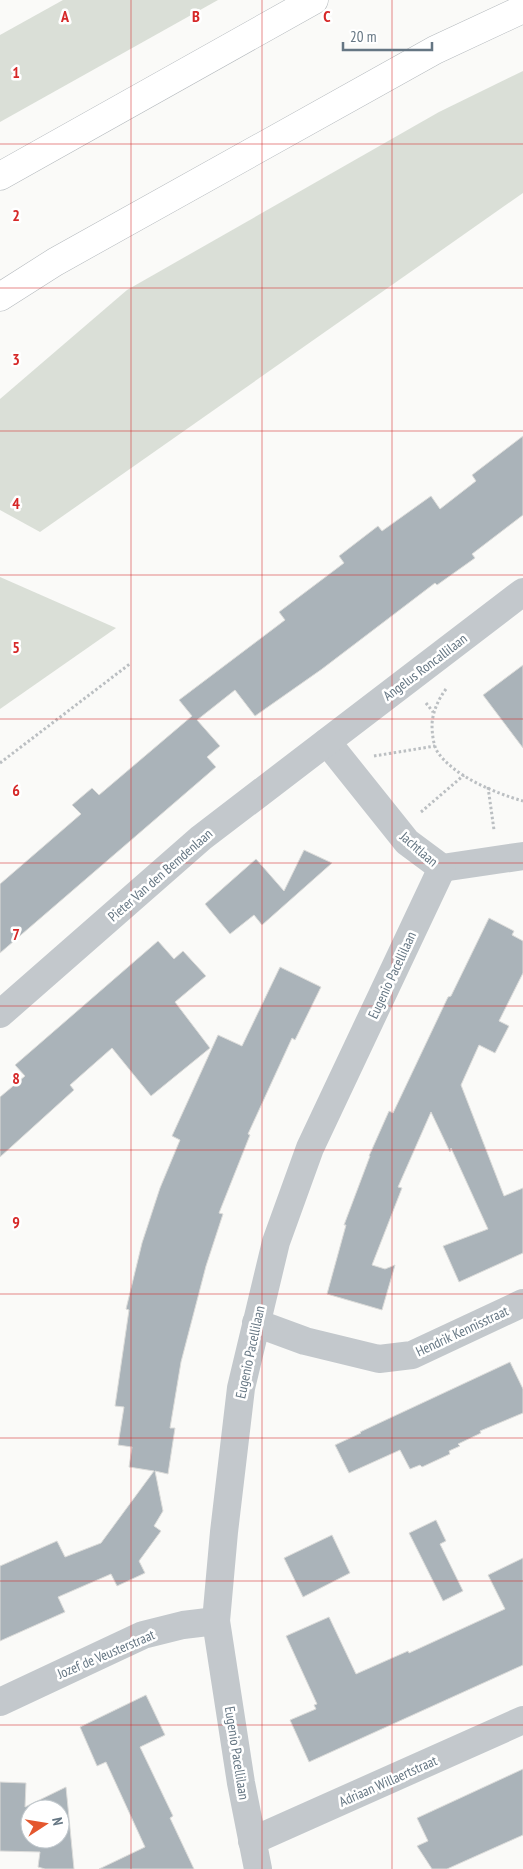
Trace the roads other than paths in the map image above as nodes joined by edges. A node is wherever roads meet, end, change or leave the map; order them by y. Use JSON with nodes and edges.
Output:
{"nodes":[{"id":1,"x":314,"y":0,"type":"edge"},
{"id":2,"x":523,"y":9,"type":"edge"},
{"id":3,"x":0,"y":176,"type":"edge"},
{"id":4,"x":0,"y":297,"type":"edge"},
{"id":5,"x":523,"y":592,"type":"edge"},
{"id":6,"x":334,"y":752,"type":"junction"},
{"id":7,"x":511,"y":858,"type":"edge"},
{"id":8,"x":442,"y":868,"type":"junction"},
{"id":9,"x":0,"y":1014,"type":"edge"},
{"id":10,"x":523,"y":1303,"type":"edge"},
{"id":11,"x":256,"y":1323,"type":"junction"},
{"id":12,"x":216,"y":1620,"type":"junction"},
{"id":13,"x":0,"y":1702,"type":"edge"},
{"id":14,"x":523,"y":1720,"type":"edge"},
{"id":15,"x":252,"y":1841,"type":"junction"},
{"id":16,"x":258,"y":1869,"type":"edge"}],
"edges":[{"from":1,"to":3,"type":"highway"},
{"from":2,"to":4,"type":"highway"},
{"from":5,"to":6,"type":"street","name":"Angelus Roncallilaan"},
{"from":6,"to":8,"type":"street","name":"Jachtlaan"},
{"from":6,"to":9,"type":"street","name":"Pieter Van den Bemdenlaan"},
{"from":7,"to":8,"type":"street","name":"Jachtlaan"},
{"from":8,"to":11,"type":"street","name":"Eugenio Pacellilaan"},
{"from":10,"to":11,"type":"street","name":"Hendrik Kennisstraat"},
{"from":11,"to":12,"type":"street","name":"Eugenio Pacellilaan"},
{"from":12,"to":13,"type":"street","name":"Jozef de Veusterstraat"},
{"from":12,"to":15,"type":"street","name":"Eugenio Pacellilaan"},
{"from":14,"to":15,"type":"street","name":"Adriaan Willaertstraat"},
{"from":15,"to":16,"type":"street","name":"Eugenio Pacellilaan"}]}
